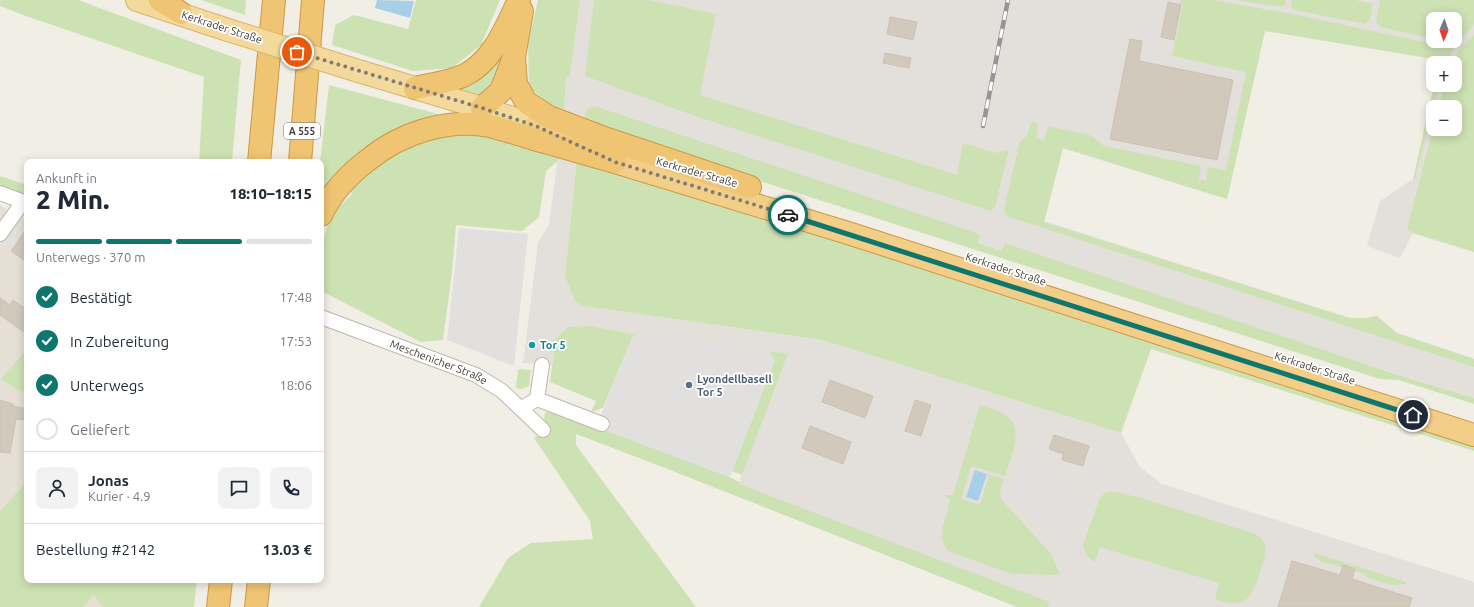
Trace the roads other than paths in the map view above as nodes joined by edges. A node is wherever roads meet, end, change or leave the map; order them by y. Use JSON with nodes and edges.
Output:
{"nodes":[{"id":1,"x":137,"y":0,"type":"edge"},
{"id":2,"x":160,"y":0,"type":"edge"},
{"id":3,"x":274,"y":0,"type":"edge"},
{"id":4,"x":313,"y":0,"type":"edge"},
{"id":5,"x":324,"y":0,"type":"edge"},
{"id":6,"x":519,"y":0,"type":"edge"},
{"id":7,"x":524,"y":0,"type":"edge"},
{"id":8,"x":181,"y":13,"type":"junction"},
{"id":9,"x":514,"y":57,"type":"junction"},
{"id":10,"x":415,"y":88,"type":"junction"},
{"id":11,"x":305,"y":100,"type":"junction"},
{"id":12,"x":482,"y":108,"type":"junction"},
{"id":13,"x":536,"y":126,"type":"junction"},
{"id":14,"x":260,"y":159,"type":"edge"},
{"id":15,"x":300,"y":159,"type":"edge"},
{"id":16,"x":615,"y":162,"type":"junction"},
{"id":17,"x":750,"y":187,"type":"junction"},
{"id":18,"x":0,"y":193,"type":"edge"},
{"id":19,"x":24,"y":202,"type":"edge"},
{"id":20,"x":24,"y":203,"type":"edge"},
{"id":21,"x":324,"y":208,"type":"edge"},
{"id":22,"x":0,"y":234,"type":"edge"},
{"id":23,"x":324,"y":318,"type":"edge"},
{"id":24,"x":542,"y":365,"type":"dead end"},
{"id":25,"x":537,"y":399,"type":"junction"},
{"id":26,"x":522,"y":408,"type":"junction"},
{"id":27,"x":1474,"y":419,"type":"edge"},
{"id":28,"x":602,"y":424,"type":"dead end"},
{"id":29,"x":543,"y":430,"type":"dead end"},
{"id":30,"x":1474,"y":435,"type":"edge"},
{"id":31,"x":221,"y":583,"type":"edge"},
{"id":32,"x":259,"y":583,"type":"edge"},
{"id":33,"x":218,"y":607,"type":"edge"},
{"id":34,"x":256,"y":607,"type":"edge"}],
"edges":[{"from":1,"to":8,"type":"main road","name":"Kerkrader Straße"},
{"from":2,"to":8,"type":"highway"},
{"from":3,"to":14,"type":"highway"},
{"from":4,"to":11,"type":"highway","number":"A 555"},
{"from":5,"to":11,"type":"highway"},
{"from":6,"to":10,"type":"highway"},
{"from":7,"to":9,"type":"highway"},
{"from":8,"to":10,"type":"main road","name":"Kerkrader Straße","bridge":true},
{"from":9,"to":12,"type":"highway"},
{"from":9,"to":17,"type":"highway"},
{"from":10,"to":12,"type":"main road","name":"Kerkrader Straße"},
{"from":11,"to":15,"type":"highway","number":"A 555"},
{"from":12,"to":13,"type":"main road","name":"Kerkrader Straße"},
{"from":13,"to":16,"type":"highway","name":"Kerkrader Straße"},
{"from":13,"to":17,"type":"highway","name":"Kerkrader Straße"},
{"from":16,"to":21,"type":"highway"},
{"from":16,"to":30,"type":"highway","name":"Kerkrader Straße"},
{"from":17,"to":27,"type":"highway","name":"Kerkrader Straße"},
{"from":18,"to":19,"type":"street"},
{"from":20,"to":22,"type":"street"},
{"from":23,"to":26,"type":"street","name":"Meschenicher Straße"},
{"from":24,"to":25,"type":"street"},
{"from":25,"to":26,"type":"street"},
{"from":25,"to":28,"type":"street"},
{"from":26,"to":29,"type":"street","name":"Meschenicher Straße"},
{"from":31,"to":33,"type":"highway"},
{"from":32,"to":34,"type":"highway"}]}
